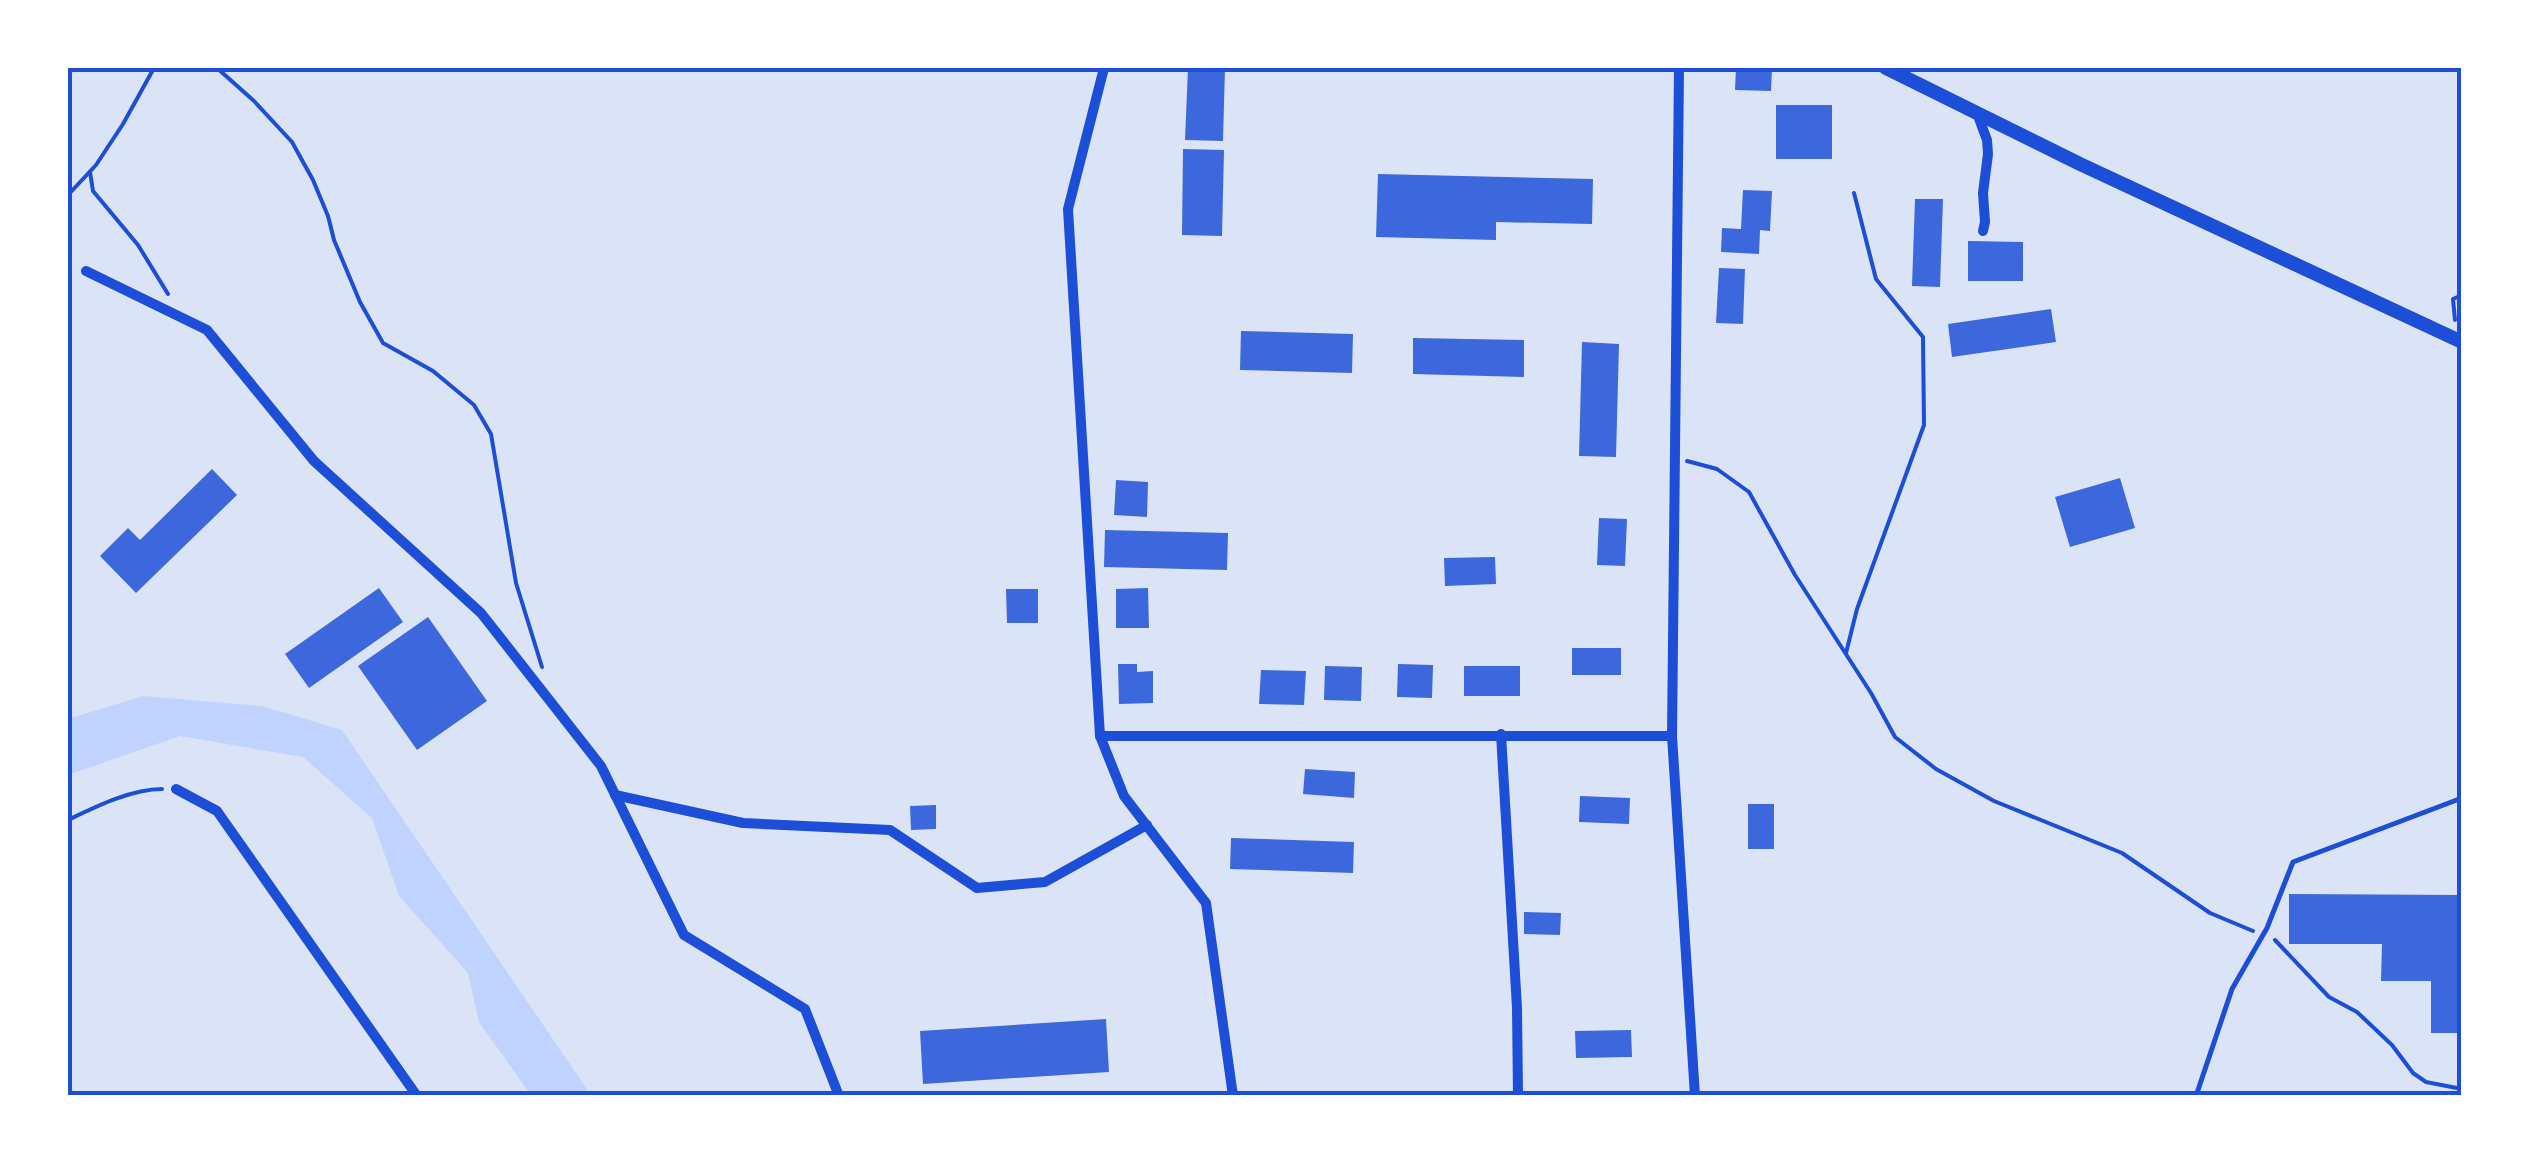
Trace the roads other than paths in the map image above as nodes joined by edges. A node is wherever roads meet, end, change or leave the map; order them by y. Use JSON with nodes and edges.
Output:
{"nodes":[{"id":1,"x":1104,"y":68,"type":"edge"},
{"id":2,"x":1679,"y":68,"type":"edge"},
{"id":3,"x":1886,"y":68,"type":"edge"},
{"id":4,"x":1976,"y":112,"type":"junction"},
{"id":5,"x":1983,"y":231,"type":"dead end"},
{"id":6,"x":86,"y":271,"type":"dead end"},
{"id":7,"x":2460,"y":340,"type":"edge"},
{"id":8,"x":1501,"y":734,"type":"junction"},
{"id":9,"x":1100,"y":736,"type":"junction"},
{"id":10,"x":1672,"y":736,"type":"junction"},
{"id":11,"x":176,"y":789,"type":"road end"},
{"id":12,"x":615,"y":795,"type":"junction"},
{"id":13,"x":2462,"y":798,"type":"edge"},
{"id":14,"x":1147,"y":826,"type":"junction"},
{"id":15,"x":416,"y":1096,"type":"edge"},
{"id":16,"x":839,"y":1096,"type":"edge"},
{"id":17,"x":1233,"y":1096,"type":"edge"},
{"id":18,"x":1518,"y":1096,"type":"edge"},
{"id":19,"x":1695,"y":1096,"type":"edge"},
{"id":20,"x":2196,"y":1096,"type":"edge"}],
"edges":[{"from":1,"to":9,"type":"street"},
{"from":2,"to":10,"type":"street"},
{"from":3,"to":4,"type":"street"},
{"from":4,"to":5,"type":"street"},
{"from":4,"to":7,"type":"street"},
{"from":6,"to":12,"type":"street"},
{"from":8,"to":9,"type":"street"},
{"from":8,"to":10,"type":"street"},
{"from":8,"to":18,"type":"street"},
{"from":9,"to":14,"type":"street"},
{"from":10,"to":19,"type":"street"},
{"from":11,"to":15,"type":"street"},
{"from":12,"to":14,"type":"street"},
{"from":12,"to":16,"type":"street"},
{"from":13,"to":20,"type":"lane"},
{"from":14,"to":17,"type":"street"}]}
